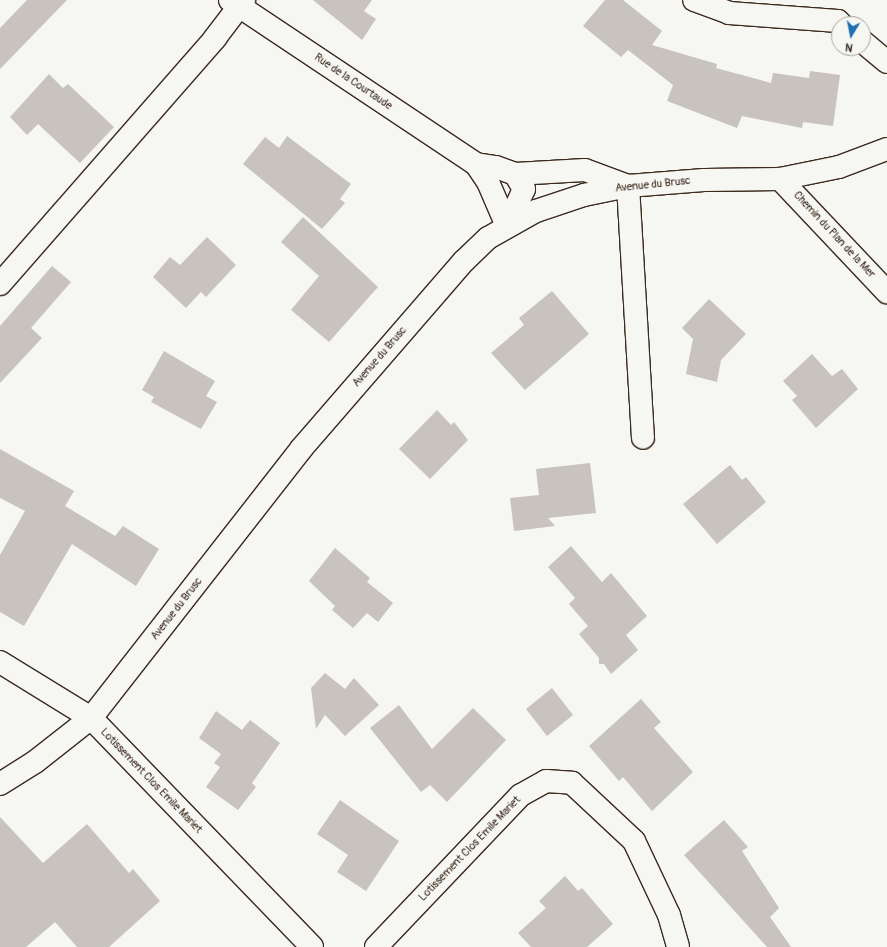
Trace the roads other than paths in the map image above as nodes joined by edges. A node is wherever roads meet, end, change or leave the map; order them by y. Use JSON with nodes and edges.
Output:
{"nodes":[{"id":1,"x":694,"y":0,"type":"edge"},
{"id":2,"x":238,"y":2,"type":"edge"},
{"id":3,"x":831,"y":20,"type":"edge"},
{"id":4,"x":871,"y":49,"type":"edge"},
{"id":5,"x":887,"y":62,"type":"edge"},
{"id":6,"x":887,"y":149,"type":"edge"},
{"id":7,"x":476,"y":164,"type":"junction"},
{"id":8,"x":515,"y":174,"type":"junction"},
{"id":9,"x":780,"y":179,"type":"junction"},
{"id":10,"x":628,"y":186,"type":"junction"},
{"id":11,"x":507,"y":226,"type":"junction"},
{"id":12,"x":0,"y":284,"type":"edge"},
{"id":13,"x":887,"y":292,"type":"edge"},
{"id":14,"x":643,"y":438,"type":"dead end"},
{"id":15,"x":0,"y":662,"type":"edge"},
{"id":16,"x":91,"y":718,"type":"junction"},
{"id":17,"x":0,"y":784,"type":"edge"},
{"id":18,"x":312,"y":947,"type":"edge"},
{"id":19,"x":376,"y":947,"type":"edge"},
{"id":20,"x":678,"y":947,"type":"edge"}],
"edges":[{"from":1,"to":3,"type":"street"},
{"from":2,"to":7,"type":"street","name":"Rue de la Courtaude"},
{"from":2,"to":12,"type":"street"},
{"from":4,"to":5,"type":"street"},
{"from":6,"to":9,"type":"street","name":"Avenue du Brusc"},
{"from":7,"to":8,"type":"street","name":"Rue de la Courtaude"},
{"from":7,"to":11,"type":"street","name":"Rue de la Courtaude"},
{"from":8,"to":10,"type":"street","name":"Rue de la Courtaude"},
{"from":8,"to":11,"type":"street"},
{"from":9,"to":10,"type":"street","name":"Avenue du Brusc"},
{"from":9,"to":13,"type":"street","name":"Chemin du Plan de la Mer"},
{"from":10,"to":11,"type":"street","name":"Avenue du Brusc"},
{"from":10,"to":14,"type":"street"},
{"from":11,"to":16,"type":"street","name":"Avenue du Brusc"},
{"from":15,"to":16,"type":"street","name":"Lotissement Clos Emile Mariet"},
{"from":16,"to":17,"type":"street","name":"Avenue du Brusc"},
{"from":16,"to":18,"type":"street","name":"Lotissement Clos Emile Mariet"},
{"from":19,"to":20,"type":"street","name":"Lotissement Clos Emile Mariet"}]}
